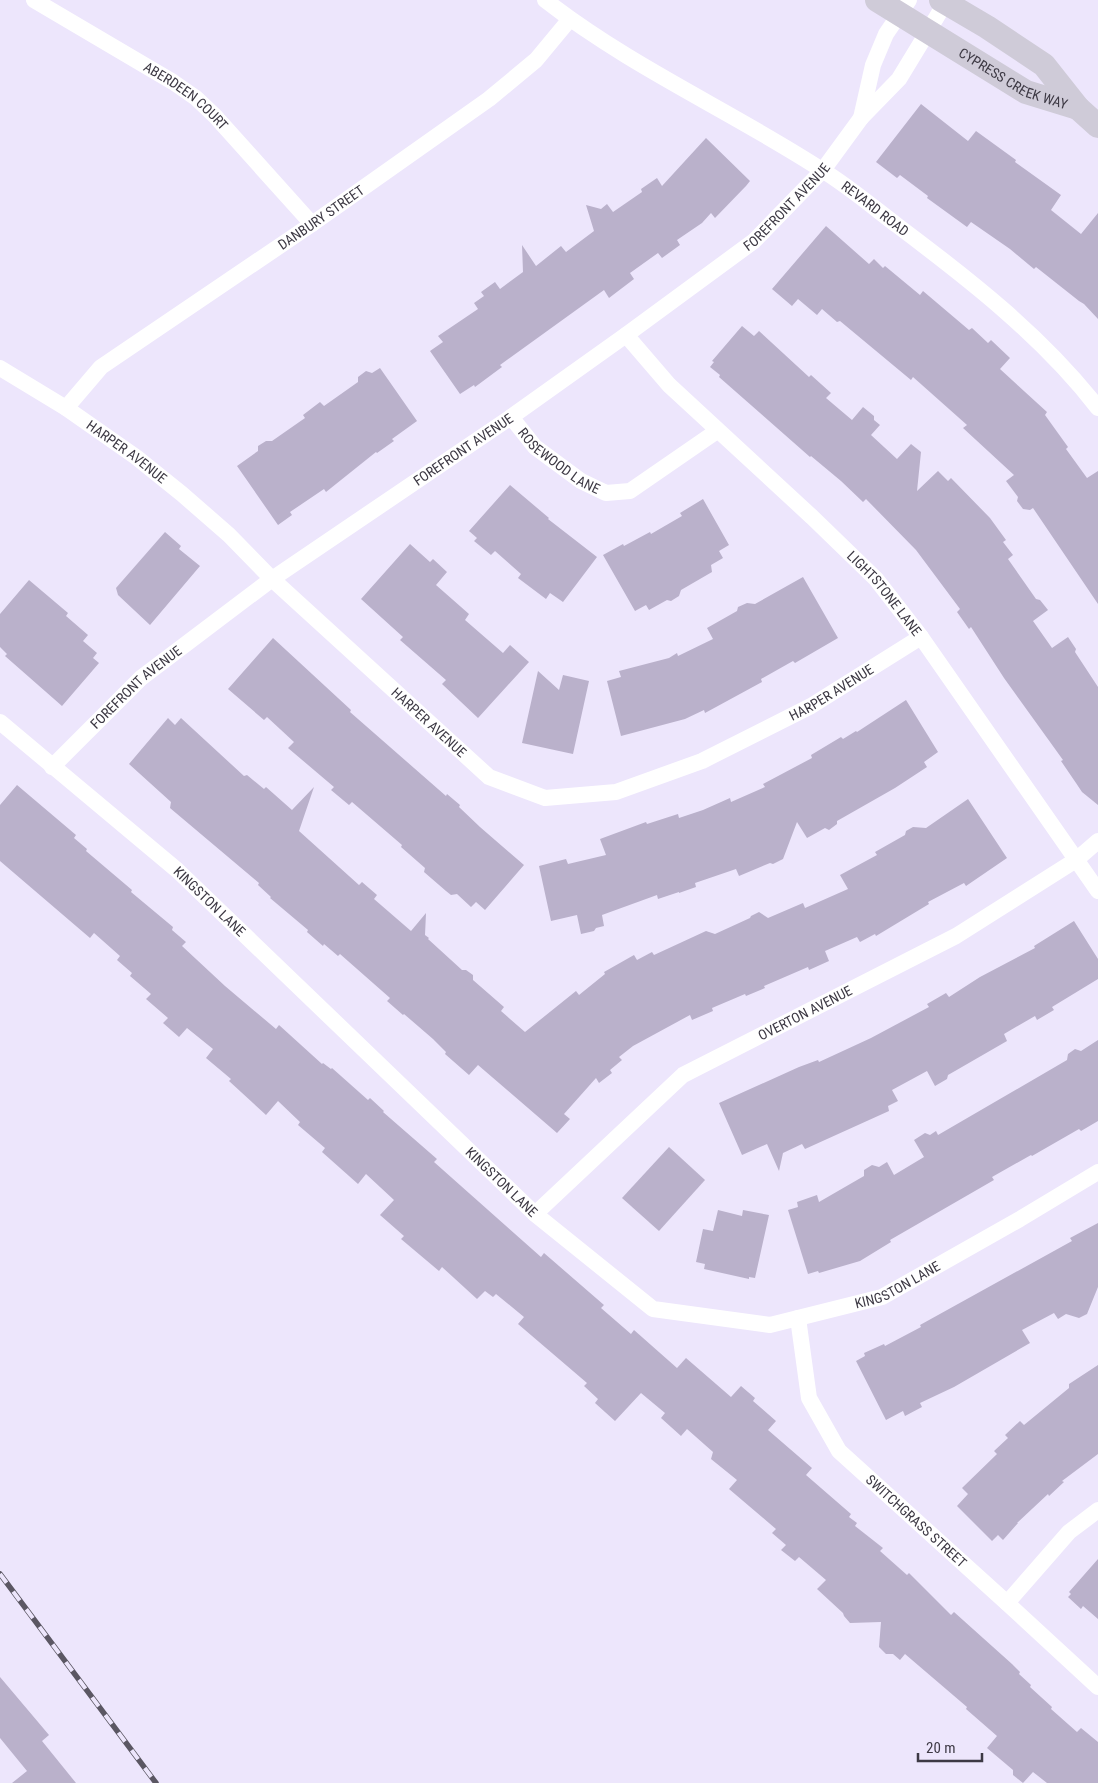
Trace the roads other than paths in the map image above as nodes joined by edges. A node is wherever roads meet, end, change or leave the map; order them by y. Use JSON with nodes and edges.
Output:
{"nodes":[{"id":1,"x":34,"y":0,"type":"edge"},
{"id":2,"x":546,"y":0,"type":"edge"},
{"id":3,"x":877,"y":0,"type":"edge"},
{"id":4,"x":944,"y":1,"type":"edge"},
{"id":5,"x":904,"y":7,"type":"edge"},
{"id":6,"x":570,"y":19,"type":"junction"},
{"id":7,"x":928,"y":32,"type":"junction"},
{"id":8,"x":1078,"y":108,"type":"junction"},
{"id":9,"x":861,"y":118,"type":"junction"},
{"id":10,"x":1098,"y":126,"type":"edge"},
{"id":11,"x":823,"y":170,"type":"junction"},
{"id":12,"x":312,"y":224,"type":"junction"},
{"id":13,"x":626,"y":335,"type":"junction"},
{"id":14,"x":0,"y":368,"type":"edge"},
{"id":15,"x":66,"y":408,"type":"junction"},
{"id":16,"x":1098,"y":408,"type":"edge"},
{"id":17,"x":511,"y":417,"type":"junction"},
{"id":18,"x":717,"y":431,"type":"junction"},
{"id":19,"x":272,"y":579,"type":"junction"},
{"id":20,"x":921,"y":637,"type":"junction"},
{"id":21,"x":0,"y":722,"type":"edge"},
{"id":22,"x":52,"y":767,"type":"junction"},
{"id":23,"x":1098,"y":841,"type":"edge"},
{"id":24,"x":1076,"y":860,"type":"junction"},
{"id":25,"x":1098,"y":891,"type":"edge"},
{"id":26,"x":1098,"y":1172,"type":"edge"},
{"id":27,"x":535,"y":1214,"type":"junction"},
{"id":28,"x":798,"y":1318,"type":"junction"},
{"id":29,"x":1098,"y":1510,"type":"edge"},
{"id":30,"x":1007,"y":1603,"type":"junction"},
{"id":31,"x":1098,"y":1687,"type":"edge"}],
"edges":[{"from":1,"to":12,"type":"street","name":"ABERDEEN COURT"},
{"from":2,"to":6,"type":"street","name":"REVARD ROAD"},
{"from":3,"to":5,"type":"street","name":"CYPRESS CREEK WAY"},
{"from":4,"to":7,"type":"street","name":"FOREFRONT AVENUE"},
{"from":4,"to":8,"type":"street","name":"CYPRESS CREEK WAY"},
{"from":5,"to":7,"type":"street","name":"CYPRESS CREEK WAY"},
{"from":5,"to":9,"type":"street","name":"FOREFRONT AVENUE"},
{"from":6,"to":11,"type":"street","name":"REVARD ROAD"},
{"from":6,"to":12,"type":"street","name":"DANBURY STREET"},
{"from":7,"to":8,"type":"street","name":"CYPRESS CREEK WAY"},
{"from":7,"to":9,"type":"street","name":"FOREFRONT AVENUE"},
{"from":8,"to":10,"type":"street"},
{"from":9,"to":11,"type":"street","name":"FOREFRONT AVENUE"},
{"from":11,"to":13,"type":"street","name":"FOREFRONT AVENUE"},
{"from":11,"to":16,"type":"street","name":"REVARD ROAD"},
{"from":12,"to":15,"type":"street","name":"DANBURY STREET"},
{"from":13,"to":17,"type":"street","name":"FOREFRONT AVENUE"},
{"from":13,"to":18,"type":"street","name":"LIGHTSTONE LANE"},
{"from":14,"to":15,"type":"street","name":"HARPER AVENUE"},
{"from":15,"to":19,"type":"street","name":"HARPER AVENUE"},
{"from":17,"to":18,"type":"street","name":"ROSEWOOD LANE"},
{"from":17,"to":19,"type":"street","name":"FOREFRONT AVENUE"},
{"from":18,"to":20,"type":"street","name":"LIGHTSTONE LANE"},
{"from":19,"to":20,"type":"street","name":"HARPER AVENUE"},
{"from":19,"to":22,"type":"street","name":"FOREFRONT AVENUE"},
{"from":20,"to":24,"type":"street","name":"LIGHTSTONE LANE"},
{"from":21,"to":22,"type":"street","name":"KINGSTON LANE"},
{"from":22,"to":27,"type":"street","name":"KINGSTON LANE"},
{"from":23,"to":24,"type":"street","name":"OVERTON AVENUE"},
{"from":24,"to":25,"type":"street","name":"LIGHTSTONE LANE"},
{"from":24,"to":27,"type":"street","name":"OVERTON AVENUE"},
{"from":26,"to":28,"type":"street","name":"KINGSTON LANE"},
{"from":27,"to":28,"type":"street","name":"KINGSTON LANE"},
{"from":28,"to":30,"type":"street","name":"SWITCHGRASS STREET"},
{"from":29,"to":30,"type":"street"},
{"from":30,"to":31,"type":"street","name":"SWITCHGRASS STREET"}]}
